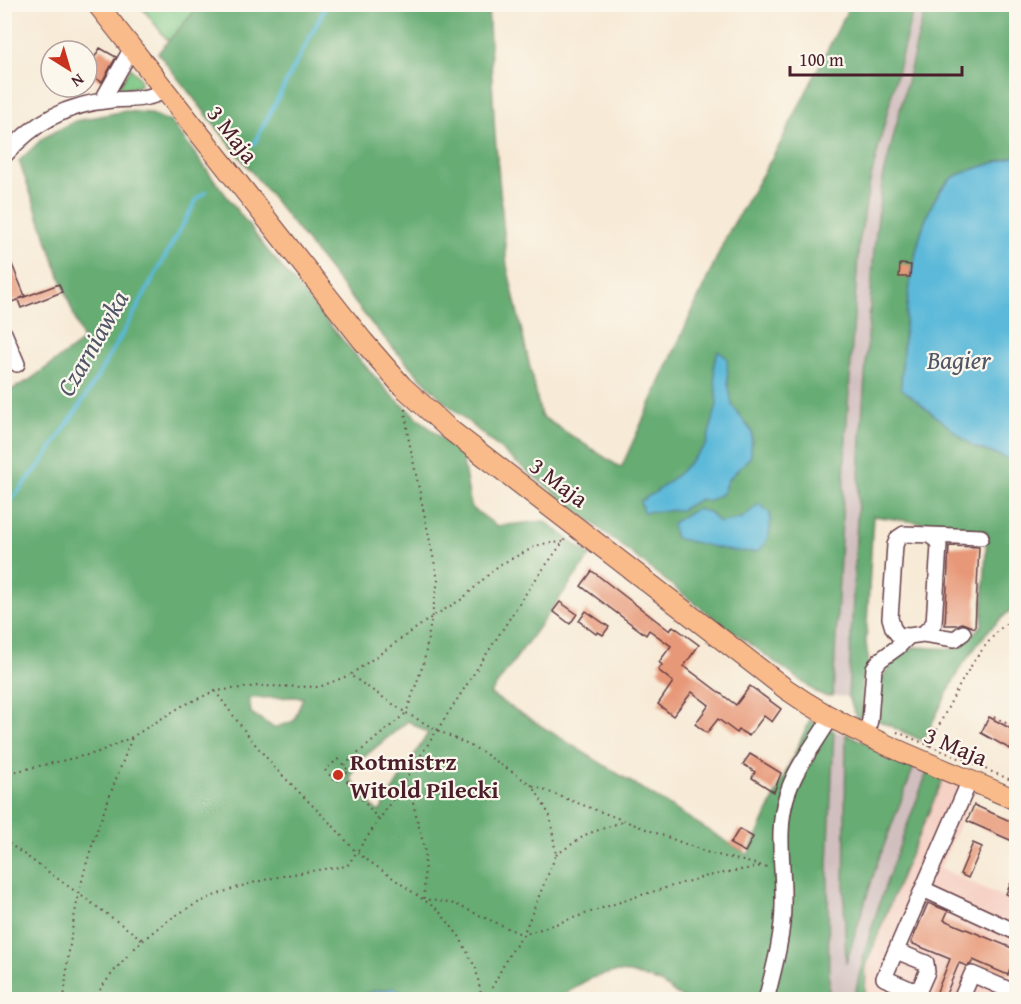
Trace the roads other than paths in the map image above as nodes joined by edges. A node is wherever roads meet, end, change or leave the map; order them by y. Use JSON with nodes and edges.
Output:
{"nodes":[{"id":1,"x":97,"y":4,"type":"edge"},
{"id":2,"x":132,"y":48,"type":"junction"},
{"id":3,"x":165,"y":90,"type":"junction"},
{"id":4,"x":102,"y":101,"type":"junction"},
{"id":5,"x":4,"y":156,"type":"edge"},
{"id":6,"x":4,"y":333,"type":"edge"},
{"id":7,"x":17,"y":364,"type":"dead end"},
{"id":8,"x":929,"y":535,"type":"junction"},
{"id":9,"x":981,"y":537,"type":"dead end"},
{"id":10,"x":963,"y":633,"type":"dead end"},
{"id":11,"x":916,"y":635,"type":"junction"},
{"id":12,"x":831,"y":717,"type":"junction"},
{"id":13,"x":868,"y":728,"type":"junction"},
{"id":14,"x":970,"y":780,"type":"junction"},
{"id":15,"x":1017,"y":800,"type":"edge"},
{"id":16,"x":923,"y":888,"type":"junction"},
{"id":17,"x":1017,"y":932,"type":"edge"},
{"id":18,"x":896,"y":951,"type":"dead end"},
{"id":19,"x":1017,"y":994,"type":"edge"},
{"id":20,"x":766,"y":999,"type":"edge"},
{"id":21,"x":967,"y":999,"type":"edge"},
{"id":22,"x":1014,"y":999,"type":"edge"}],
"edges":[{"from":1,"to":2,"type":"main road","name":"3 Maja"},
{"from":2,"to":3,"type":"main road","name":"3 Maja"},
{"from":2,"to":4,"type":"street"},
{"from":3,"to":4,"type":"street"},
{"from":3,"to":12,"type":"main road","name":"3 Maja"},
{"from":4,"to":5,"type":"street"},
{"from":6,"to":7,"type":"street"},
{"from":8,"to":9,"type":"street"},
{"from":8,"to":11,"type":"street"},
{"from":8,"to":11,"type":"street"},
{"from":10,"to":11,"type":"street"},
{"from":11,"to":13,"type":"street"},
{"from":12,"to":13,"type":"main road","name":"3 Maja"},
{"from":12,"to":20,"type":"street"},
{"from":13,"to":14,"type":"main road","name":"3 Maja"},
{"from":14,"to":15,"type":"main road","name":"3 Maja"},
{"from":14,"to":16,"type":"street"},
{"from":16,"to":17,"type":"street"},
{"from":16,"to":18,"type":"street"},
{"from":19,"to":21,"type":"street"},
{"from":19,"to":22,"type":"street"}]}
